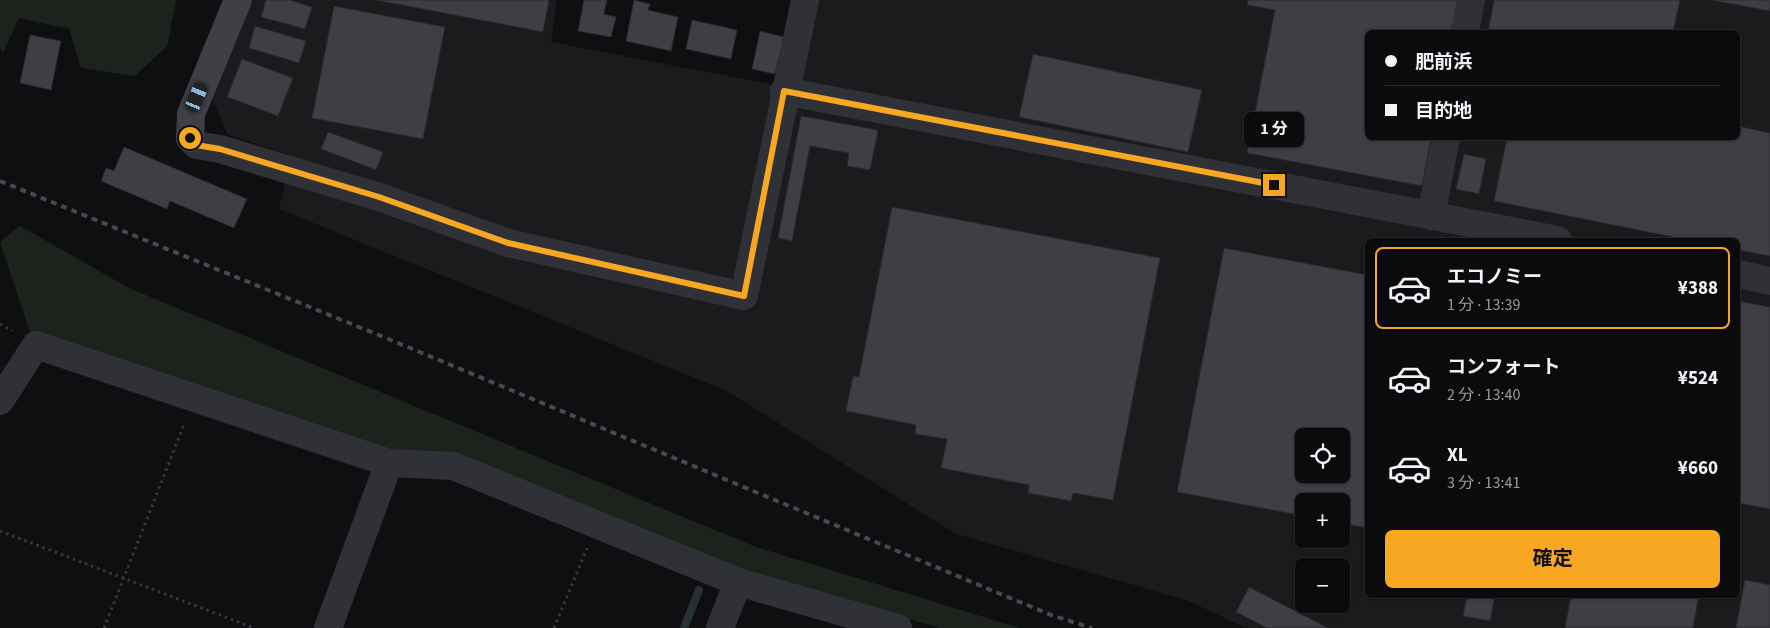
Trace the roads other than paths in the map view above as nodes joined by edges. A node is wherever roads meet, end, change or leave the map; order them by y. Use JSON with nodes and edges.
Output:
{"nodes":[{"id":1,"x":238,"y":0,"type":"edge"},
{"id":2,"x":805,"y":0,"type":"edge"},
{"id":3,"x":1471,"y":0,"type":"edge"},
{"id":4,"x":1465,"y":30,"type":"edge"},
{"id":5,"x":784,"y":91,"type":"junction"},
{"id":6,"x":190,"y":138,"type":"joint"},
{"id":7,"x":1446,"y":140,"type":"edge"},
{"id":8,"x":1431,"y":216,"type":"junction"},
{"id":9,"x":1547,"y":238,"type":"edge"},
{"id":10,"x":1740,"y":274,"type":"edge"},
{"id":11,"x":1770,"y":281,"type":"edge"},
{"id":12,"x":0,"y":401,"type":"edge"},
{"id":13,"x":389,"y":464,"type":"junction"},
{"id":14,"x":738,"y":582,"type":"junction"},
{"id":15,"x":328,"y":628,"type":"edge"},
{"id":16,"x":720,"y":628,"type":"edge"},
{"id":17,"x":898,"y":628,"type":"edge"}],
"edges":[{"from":1,"to":6,"type":"main road"},
{"from":2,"to":5,"type":"street"},
{"from":3,"to":4,"type":"street"},
{"from":5,"to":6,"type":"street"},
{"from":5,"to":8,"type":"street"},
{"from":7,"to":8,"type":"street"},
{"from":8,"to":9,"type":"street"},
{"from":10,"to":11,"type":"street"},
{"from":12,"to":13,"type":"street"},
{"from":13,"to":14,"type":"street"},
{"from":13,"to":15,"type":"street"},
{"from":14,"to":16,"type":"street"},
{"from":14,"to":17,"type":"street"}]}
